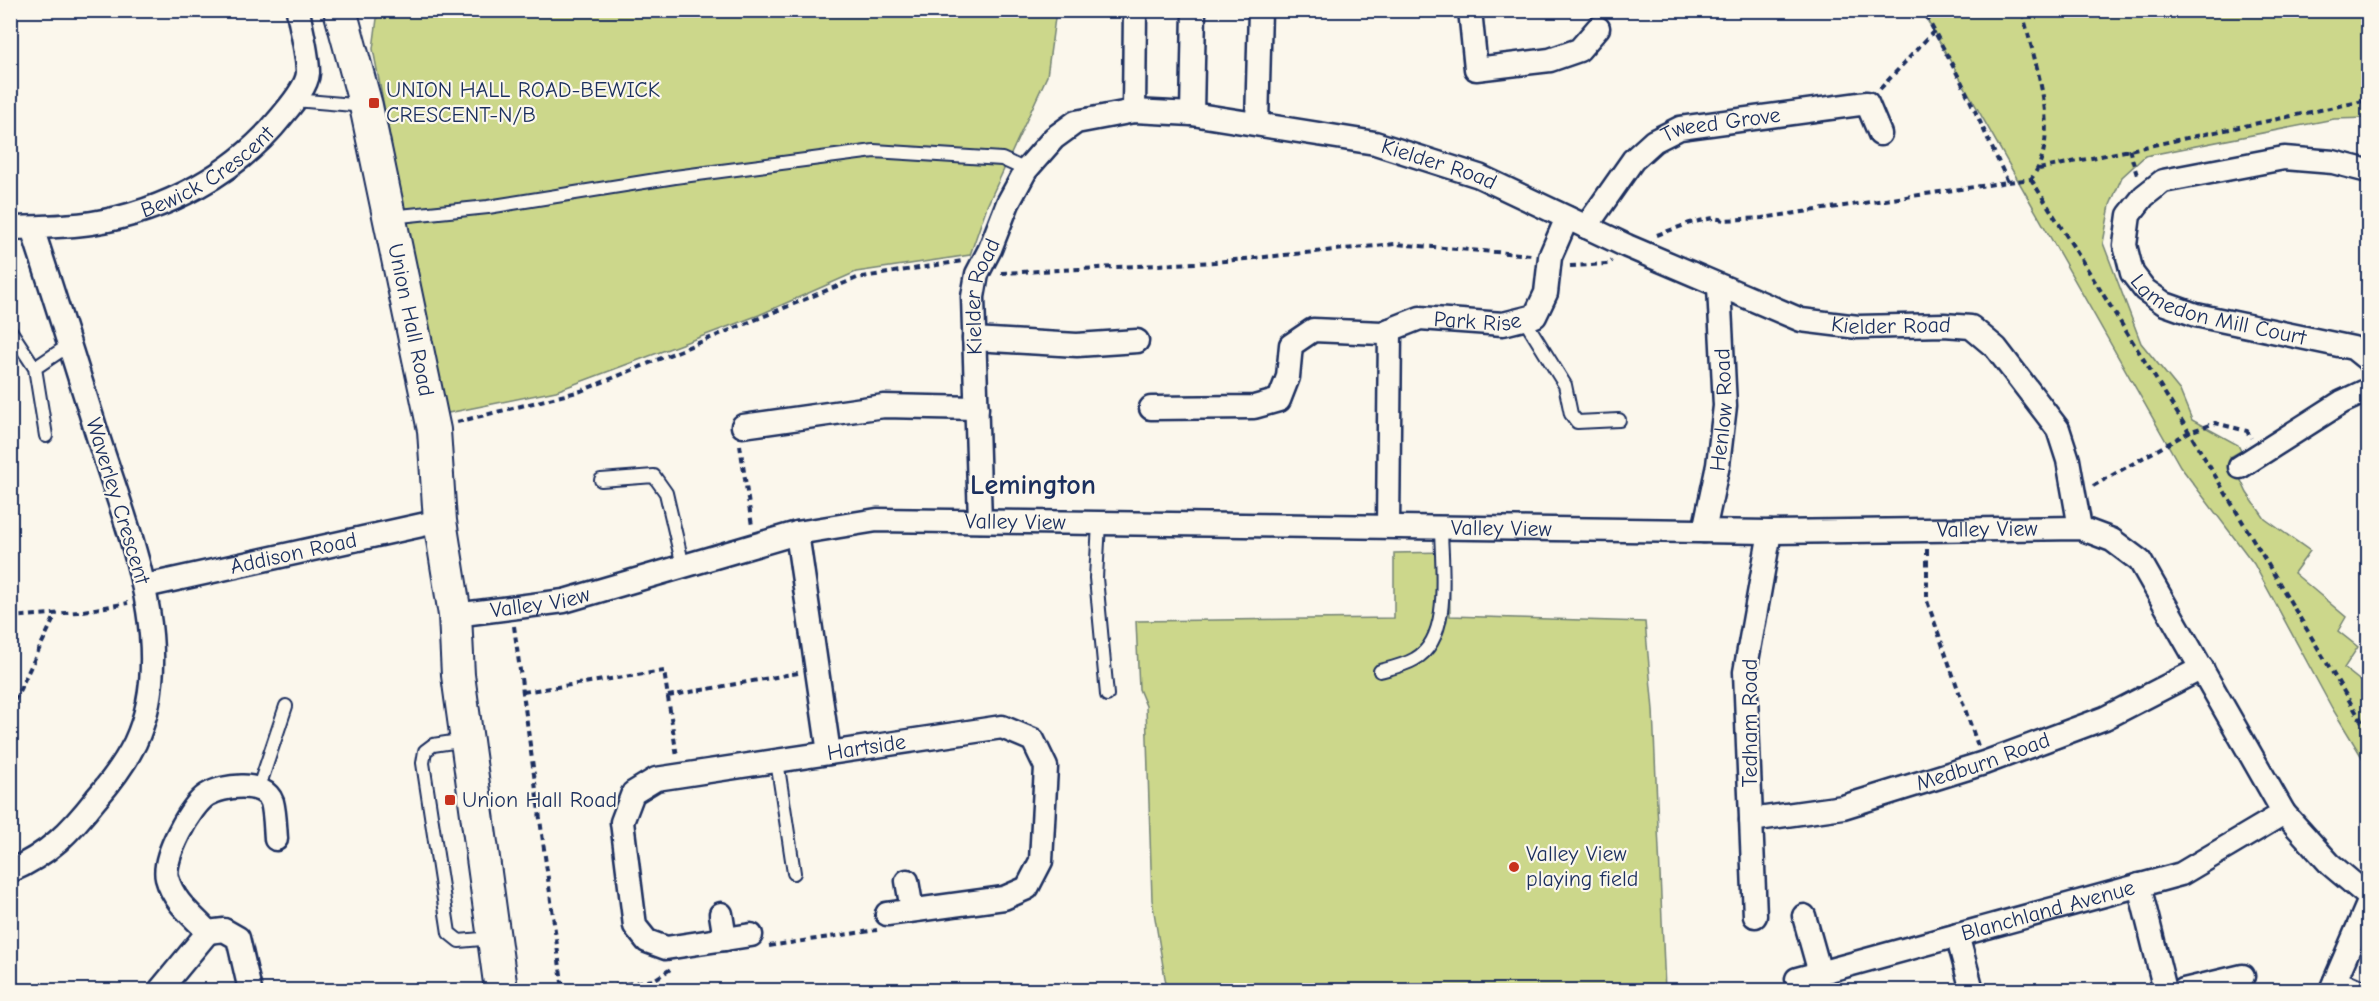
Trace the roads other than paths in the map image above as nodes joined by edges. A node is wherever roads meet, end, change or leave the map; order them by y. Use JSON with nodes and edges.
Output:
{"nodes":[{"id":1,"x":298,"y":10,"type":"edge"},
{"id":2,"x":340,"y":10,"type":"edge"},
{"id":3,"x":1136,"y":10,"type":"edge"},
{"id":4,"x":1194,"y":10,"type":"edge"},
{"id":5,"x":1260,"y":10,"type":"edge"},
{"id":6,"x":1470,"y":10,"type":"edge"},
{"id":7,"x":1598,"y":28,"type":"dead end"},
{"id":8,"x":295,"y":100,"type":"junction"},
{"id":9,"x":366,"y":106,"type":"junction"},
{"id":10,"x":1134,"y":111,"type":"junction"},
{"id":11,"x":1192,"y":114,"type":"junction"},
{"id":12,"x":1257,"y":123,"type":"junction"},
{"id":13,"x":1880,"y":134,"type":"dead end"},
{"id":14,"x":1026,"y":170,"type":"junction"},
{"id":15,"x":2368,"y":171,"type":"edge"},
{"id":16,"x":389,"y":217,"type":"junction"},
{"id":17,"x":1576,"y":222,"type":"junction"},
{"id":18,"x":21,"y":228,"type":"edge"},
{"id":19,"x":1719,"y":287,"type":"junction"},
{"id":20,"x":1524,"y":319,"type":"junction"},
{"id":21,"x":10,"y":330,"type":"edge"},
{"id":22,"x":1390,"y":330,"type":"junction"},
{"id":23,"x":974,"y":339,"type":"junction"},
{"id":24,"x":1137,"y":341,"type":"dead end"},
{"id":25,"x":69,"y":345,"type":"junction"},
{"id":26,"x":2368,"y":360,"type":"edge"},
{"id":27,"x":35,"y":368,"type":"junction"},
{"id":28,"x":2368,"y":390,"type":"edge"},
{"id":29,"x":977,"y":408,"type":"junction"},
{"id":30,"x":1151,"y":408,"type":"dead end"},
{"id":31,"x":1619,"y":420,"type":"dead end"},
{"id":32,"x":743,"y":426,"type":"road end"},
{"id":33,"x":46,"y":436,"type":"dead end"},
{"id":34,"x":2240,"y":467,"type":"dead end"},
{"id":35,"x":601,"y":480,"type":"dead end"},
{"id":36,"x":440,"y":521,"type":"junction"},
{"id":37,"x":981,"y":521,"type":"junction"},
{"id":38,"x":1099,"y":523,"type":"junction"},
{"id":39,"x":1388,"y":526,"type":"junction"},
{"id":40,"x":1441,"y":527,"type":"junction"},
{"id":41,"x":2080,"y":528,"type":"junction"},
{"id":42,"x":1704,"y":531,"type":"junction"},
{"id":43,"x":1770,"y":532,"type":"junction"},
{"id":44,"x":797,"y":533,"type":"junction"},
{"id":45,"x":682,"y":566,"type":"junction"},
{"id":46,"x":146,"y":593,"type":"junction"},
{"id":47,"x":455,"y":615,"type":"junction"},
{"id":48,"x":2202,"y":668,"type":"junction"},
{"id":49,"x":1380,"y":671,"type":"dead end"},
{"id":50,"x":1107,"y":694,"type":"dead end"},
{"id":51,"x":286,"y":706,"type":"dead end"},
{"id":52,"x":466,"y":740,"type":"junction"},
{"id":53,"x":829,"y":753,"type":"junction"},
{"id":54,"x":777,"y":761,"type":"junction"},
{"id":55,"x":259,"y":787,"type":"junction"},
{"id":56,"x":2284,"y":813,"type":"junction"},
{"id":57,"x":1751,"y":820,"type":"junction"},
{"id":58,"x":276,"y":839,"type":"dead end"},
{"id":59,"x":10,"y":871,"type":"edge"},
{"id":60,"x":794,"y":873,"type":"dead end"},
{"id":61,"x":907,"y":881,"type":"dead end"},
{"id":62,"x":2139,"y":885,"type":"junction"},
{"id":63,"x":2368,"y":896,"type":"edge"},
{"id":64,"x":2368,"y":904,"type":"edge"},
{"id":65,"x":912,"y":910,"type":"junction"},
{"id":66,"x":721,"y":914,"type":"dead end"},
{"id":67,"x":887,"y":914,"type":"road end"},
{"id":68,"x":1755,"y":916,"type":"dead end"},
{"id":69,"x":1804,"y":916,"type":"dead end"},
{"id":70,"x":208,"y":932,"type":"junction"},
{"id":71,"x":1957,"y":935,"type":"junction"},
{"id":72,"x":493,"y":938,"type":"junction"},
{"id":73,"x":724,"y":939,"type":"junction"},
{"id":74,"x":755,"y":941,"type":"road end"},
{"id":75,"x":1820,"y":973,"type":"junction"},
{"id":76,"x":2243,"y":976,"type":"dead end"},
{"id":77,"x":1797,"y":979,"type":"dead end"},
{"id":78,"x":2333,"y":986,"type":"edge"},
{"id":79,"x":160,"y":990,"type":"edge"},
{"id":80,"x":250,"y":990,"type":"edge"},
{"id":81,"x":501,"y":990,"type":"edge"},
{"id":82,"x":1972,"y":990,"type":"edge"},
{"id":83,"x":2165,"y":990,"type":"edge"},
{"id":84,"x":2184,"y":990,"type":"edge"},
{"id":85,"x":2356,"y":990,"type":"edge"}],
"edges":[{"from":1,"to":8,"type":"street","name":"Bewick Crescent"},
{"from":2,"to":9,"type":"street","name":"Union Hall Road"},
{"from":3,"to":10,"type":"street"},
{"from":4,"to":11,"type":"street"},
{"from":5,"to":12,"type":"street"},
{"from":6,"to":7,"type":"street"},
{"from":8,"to":9,"type":"lane"},
{"from":8,"to":18,"type":"street","name":"Bewick Crescent"},
{"from":9,"to":16,"type":"street","name":"Union Hall Road"},
{"from":10,"to":11,"type":"street","name":"Kielder Road"},
{"from":10,"to":14,"type":"street","name":"Kielder Road"},
{"from":11,"to":12,"type":"street","name":"Kielder Road"},
{"from":12,"to":17,"type":"street","name":"Kielder Road"},
{"from":13,"to":17,"type":"street","name":"Tweed Grove"},
{"from":14,"to":16,"type":"lane"},
{"from":14,"to":23,"type":"street","name":"Kielder Road"},
{"from":15,"to":26,"type":"street","name":"Lamedon Mill Court"},
{"from":16,"to":36,"type":"street","name":"Union Hall Road"},
{"from":17,"to":19,"type":"street","name":"Kielder Road"},
{"from":17,"to":20,"type":"street","name":"Park Rise"},
{"from":18,"to":25,"type":"street","name":"Waverley Crescent"},
{"from":19,"to":41,"type":"street","name":"Kielder Road"},
{"from":19,"to":42,"type":"street","name":"Henlow Road"},
{"from":20,"to":22,"type":"street","name":"Park Rise"},
{"from":20,"to":31,"type":"lane"},
{"from":21,"to":27,"type":"lane"},
{"from":22,"to":30,"type":"street","name":"Park Rise"},
{"from":22,"to":39,"type":"street"},
{"from":23,"to":24,"type":"street"},
{"from":23,"to":29,"type":"street","name":"Kielder Road"},
{"from":25,"to":27,"type":"lane"},
{"from":25,"to":46,"type":"street","name":"Waverley Crescent"},
{"from":27,"to":33,"type":"lane"},
{"from":28,"to":34,"type":"street"},
{"from":29,"to":32,"type":"street"},
{"from":29,"to":37,"type":"street","name":"Kielder Road"},
{"from":35,"to":45,"type":"lane"},
{"from":36,"to":46,"type":"street","name":"Addison Road"},
{"from":36,"to":47,"type":"street","name":"Union Hall Road"},
{"from":37,"to":38,"type":"street","name":"Valley View"},
{"from":37,"to":44,"type":"street","name":"Valley View"},
{"from":38,"to":39,"type":"street","name":"Valley View"},
{"from":38,"to":50,"type":"lane"},
{"from":39,"to":40,"type":"street","name":"Valley View"},
{"from":40,"to":42,"type":"street","name":"Valley View"},
{"from":40,"to":49,"type":"lane"},
{"from":41,"to":43,"type":"street","name":"Valley View"},
{"from":41,"to":48,"type":"street","name":"Valley View"},
{"from":42,"to":43,"type":"street","name":"Valley View"},
{"from":43,"to":57,"type":"street","name":"Tedham Road"},
{"from":44,"to":45,"type":"street","name":"Valley View"},
{"from":44,"to":53,"type":"street"},
{"from":45,"to":47,"type":"street","name":"Valley View"},
{"from":46,"to":59,"type":"street","name":"Waverley Crescent"},
{"from":47,"to":52,"type":"street","name":"Union Hall Road"},
{"from":48,"to":56,"type":"street","name":"Valley View"},
{"from":48,"to":57,"type":"street","name":"Medburn Road"},
{"from":51,"to":55,"type":"lane"},
{"from":52,"to":72,"type":"street","name":"Union Hall Road"},
{"from":52,"to":72,"type":"lane"},
{"from":53,"to":54,"type":"street","name":"Hartside"},
{"from":53,"to":65,"type":"street","name":"Hartside"},
{"from":54,"to":60,"type":"lane"},
{"from":54,"to":73,"type":"street","name":"Hartside"},
{"from":55,"to":58,"type":"street"},
{"from":55,"to":70,"type":"street"},
{"from":56,"to":62,"type":"street","name":"Blanchland Avenue"},
{"from":56,"to":63,"type":"street","name":"Valley View"},
{"from":57,"to":68,"type":"street","name":"Tedham Road"},
{"from":61,"to":65,"type":"street"},
{"from":62,"to":71,"type":"street","name":"Blanchland Avenue"},
{"from":62,"to":83,"type":"street"},
{"from":64,"to":78,"type":"street"},
{"from":65,"to":67,"type":"street","name":"Hartside"},
{"from":66,"to":73,"type":"street"},
{"from":69,"to":75,"type":"street"},
{"from":70,"to":79,"type":"street"},
{"from":70,"to":80,"type":"street"},
{"from":71,"to":75,"type":"street","name":"Blanchland Avenue"},
{"from":71,"to":82,"type":"street"},
{"from":72,"to":81,"type":"street","name":"Union Hall Road"},
{"from":73,"to":74,"type":"street","name":"Hartside"},
{"from":75,"to":77,"type":"street","name":"Blanchland Avenue"},
{"from":76,"to":84,"type":"street"},
{"from":78,"to":85,"type":"street"}]}
